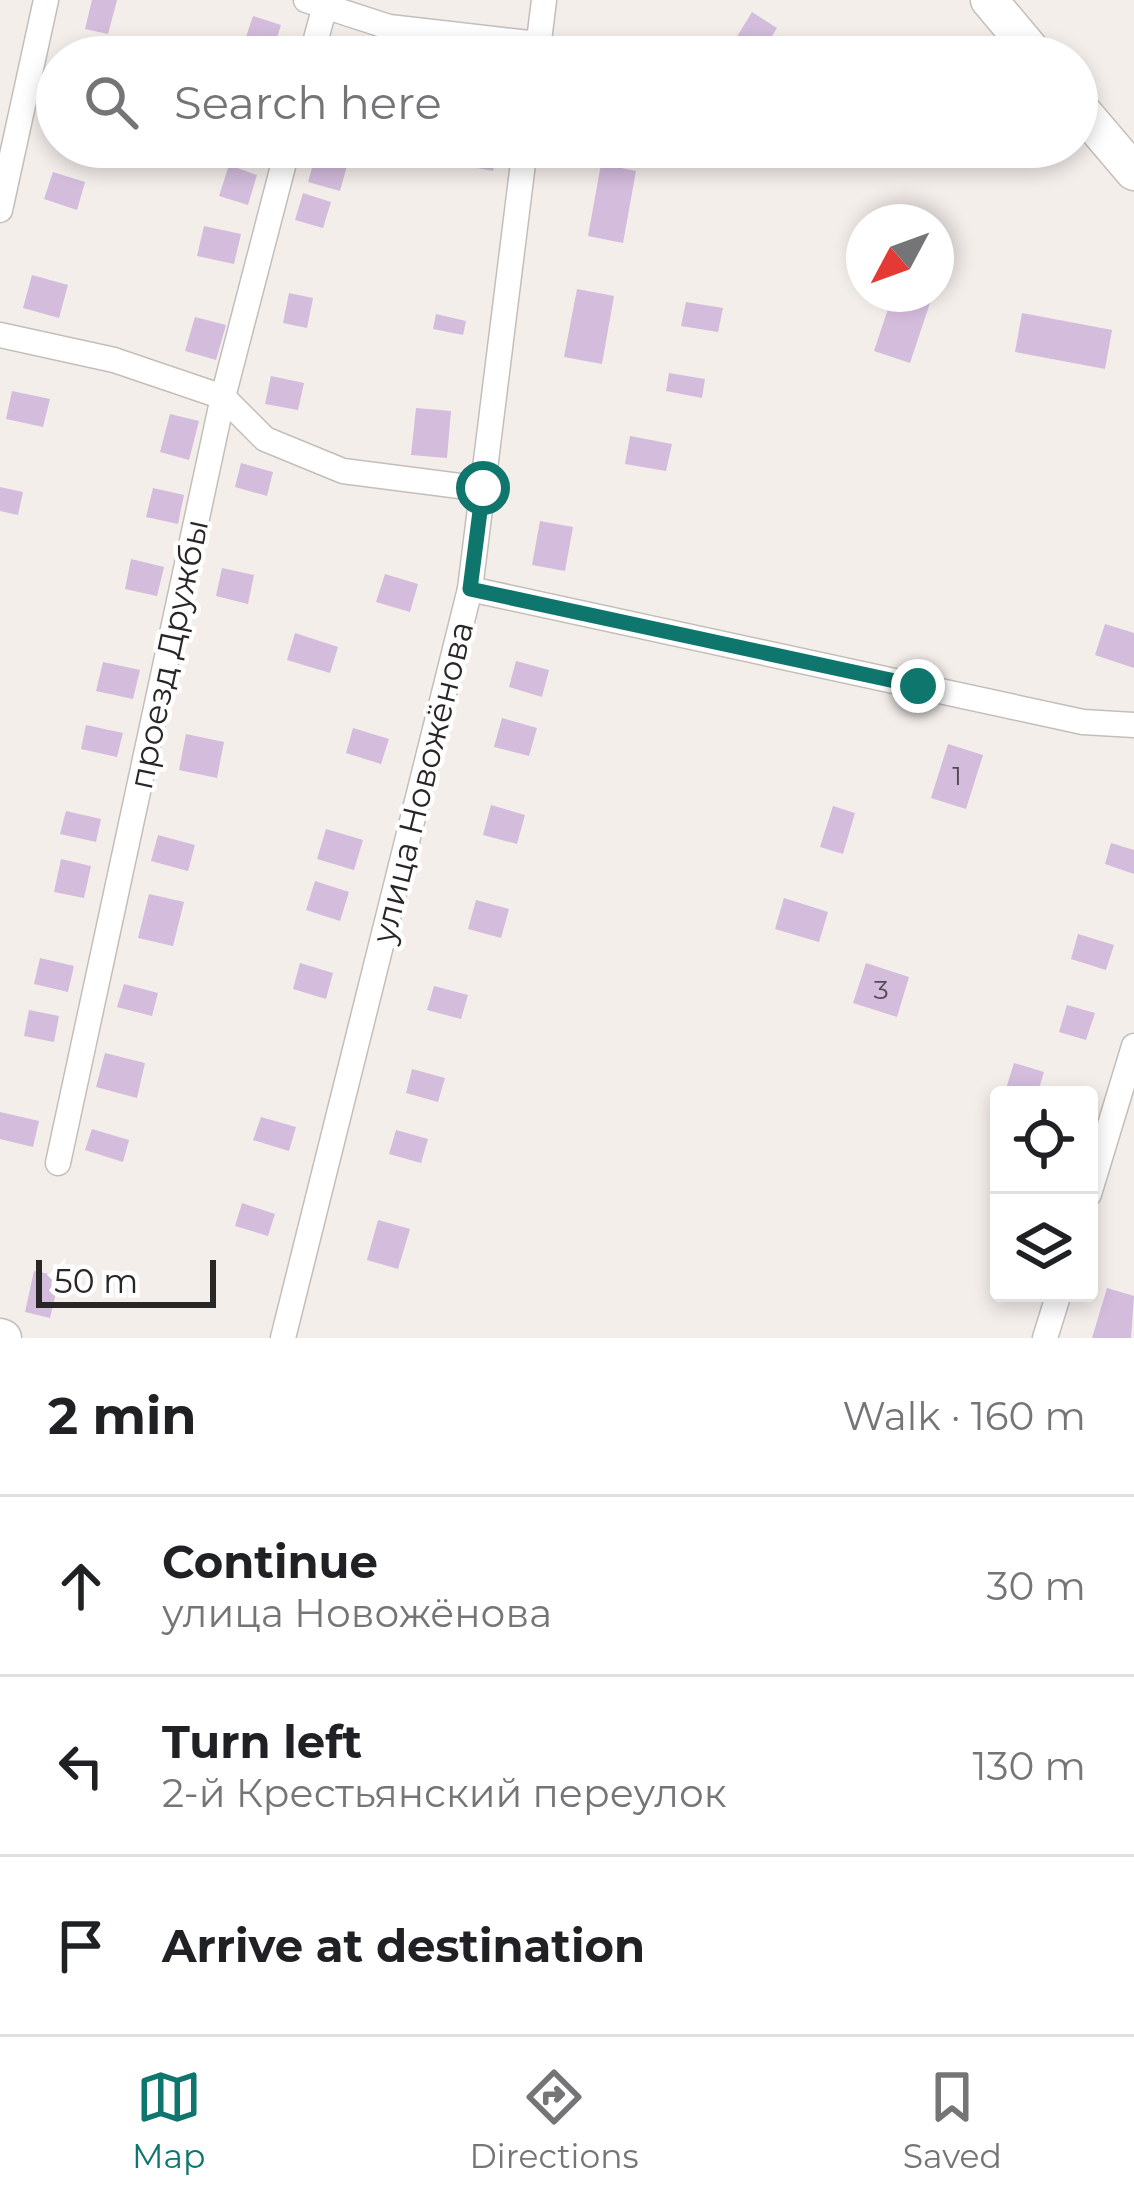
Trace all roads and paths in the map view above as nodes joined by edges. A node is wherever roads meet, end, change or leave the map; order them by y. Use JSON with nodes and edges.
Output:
{"nodes":[{"id":1,"x":46,"y":0,"type":"edge"},
{"id":2,"x":544,"y":0,"type":"edge"},
{"id":3,"x":989,"y":0,"type":"edge"},
{"id":4,"x":315,"y":3,"type":"edge"},
{"id":5,"x":38,"y":36,"type":"edge"},
{"id":6,"x":313,"y":36,"type":"edge"},
{"id":7,"x":444,"y":36,"type":"edge"},
{"id":8,"x":539,"y":36,"type":"edge"},
{"id":9,"x":1019,"y":36,"type":"edge"},
{"id":10,"x":36,"y":46,"type":"edge"},
{"id":11,"x":1098,"y":130,"type":"edge"},
{"id":12,"x":283,"y":168,"type":"edge"},
{"id":13,"x":522,"y":168,"type":"edge"},
{"id":14,"x":1134,"y":172,"type":"edge"},
{"id":15,"x":0,"y":210,"type":"edge"},
{"id":16,"x":0,"y":335,"type":"edge"},
{"id":17,"x":223,"y":397,"type":"junction"},
{"id":18,"x":483,"y":488,"type":"junction"},
{"id":19,"x":470,"y":589,"type":"junction"},
{"id":20,"x":1134,"y":725,"type":"edge"},
{"id":21,"x":1134,"y":1046,"type":"edge"},
{"id":22,"x":58,"y":1163,"type":"dead end"},
{"id":23,"x":1098,"y":1164,"type":"edge"},
{"id":24,"x":1056,"y":1302,"type":"edge"},
{"id":25,"x":283,"y":1338,"type":"edge"},
{"id":26,"x":1045,"y":1338,"type":"edge"}],
"edges":[{"from":1,"to":5,"type":"street"},
{"from":2,"to":8,"type":"street"},
{"from":3,"to":9,"type":"street"},
{"from":4,"to":6,"type":"street"},
{"from":4,"to":7,"type":"street"},
{"from":10,"to":15,"type":"street"},
{"from":11,"to":14,"type":"street"},
{"from":12,"to":17,"type":"street","name":"проезд Дружбы"},
{"from":13,"to":18,"type":"street","name":"улица Новожёнова"},
{"from":16,"to":17,"type":"street"},
{"from":17,"to":18,"type":"street"},
{"from":17,"to":22,"type":"street","name":"проезд Дружбы"},
{"from":18,"to":19,"type":"street","name":"улица Новожёнова"},
{"from":19,"to":20,"type":"street"},
{"from":19,"to":25,"type":"street","name":"улица Новожёнова"},
{"from":21,"to":23,"type":"street"},
{"from":24,"to":26,"type":"street"}]}
